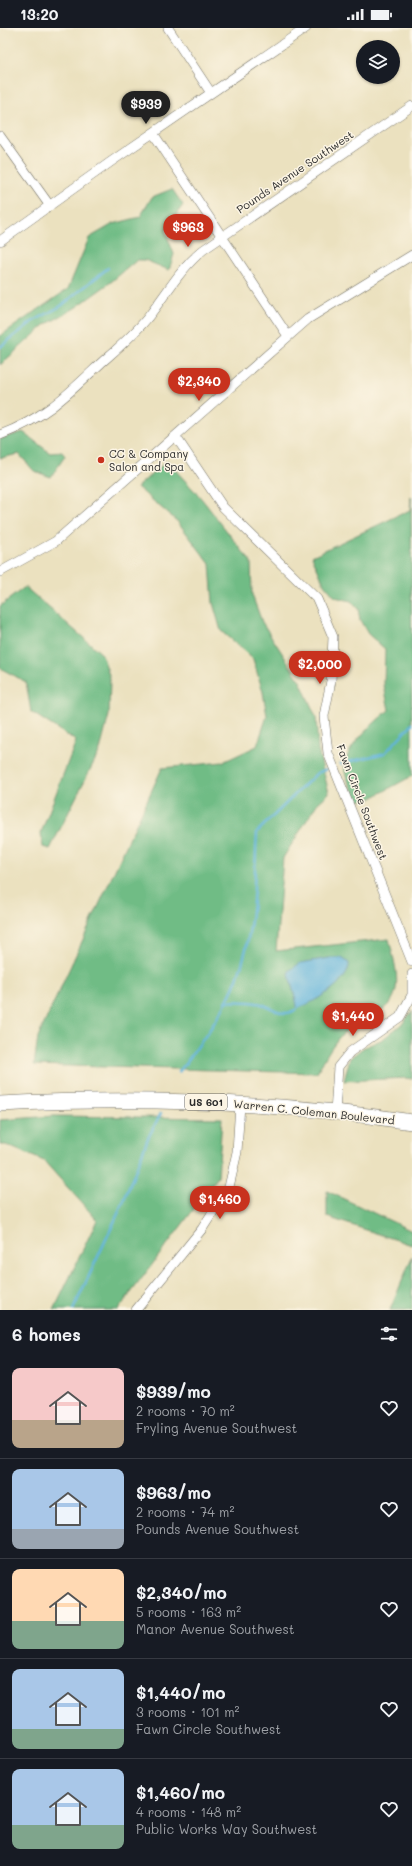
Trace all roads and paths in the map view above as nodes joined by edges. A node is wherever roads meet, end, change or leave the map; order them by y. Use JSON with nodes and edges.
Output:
{"nodes":[{"id":1,"x":168,"y":28,"type":"edge"},
{"id":2,"x":306,"y":28,"type":"edge"},
{"id":3,"x":211,"y":93,"type":"junction"},
{"id":4,"x":412,"y":106,"type":"edge"},
{"id":5,"x":153,"y":133,"type":"junction"},
{"id":6,"x":0,"y":136,"type":"edge"},
{"id":7,"x":50,"y":206,"type":"junction"},
{"id":8,"x":221,"y":237,"type":"junction"},
{"id":9,"x":0,"y":241,"type":"edge"},
{"id":10,"x":412,"y":255,"type":"edge"},
{"id":11,"x":288,"y":336,"type":"junction"},
{"id":12,"x":0,"y":435,"type":"edge"},
{"id":13,"x":176,"y":437,"type":"junction"},
{"id":14,"x":0,"y":572,"type":"edge"},
{"id":15,"x":412,"y":962,"type":"edge"},
{"id":16,"x":412,"y":974,"type":"edge"},
{"id":17,"x":0,"y":1104,"type":"edge"},
{"id":18,"x":240,"y":1104,"type":"junction"},
{"id":19,"x":335,"y":1112,"type":"junction"},
{"id":20,"x":412,"y":1122,"type":"edge"},
{"id":21,"x":136,"y":1310,"type":"edge"}],
"edges":[{"from":1,"to":3,"type":"street"},
{"from":2,"to":3,"type":"street"},
{"from":3,"to":5,"type":"street"},
{"from":4,"to":8,"type":"street","name":"Pounds Avenue Southwest"},
{"from":5,"to":7,"type":"street"},
{"from":5,"to":8,"type":"street"},
{"from":6,"to":7,"type":"street"},
{"from":7,"to":9,"type":"street"},
{"from":8,"to":11,"type":"street"},
{"from":8,"to":12,"type":"street","name":"Pounds Avenue Southwest"},
{"from":10,"to":11,"type":"street"},
{"from":11,"to":13,"type":"street"},
{"from":13,"to":14,"type":"street"},
{"from":13,"to":15,"type":"street","name":"Fawn Circle Southwest"},
{"from":16,"to":19,"type":"street"},
{"from":17,"to":18,"type":"highway","name":"Warren C. Coleman Boulevard","number":"US 601"},
{"from":18,"to":19,"type":"highway","name":"Warren C. Coleman Boulevard","number":"US 601"},
{"from":18,"to":21,"type":"street"},
{"from":19,"to":20,"type":"highway","name":"Warren C. Coleman Boulevard","number":"US 601"}]}
